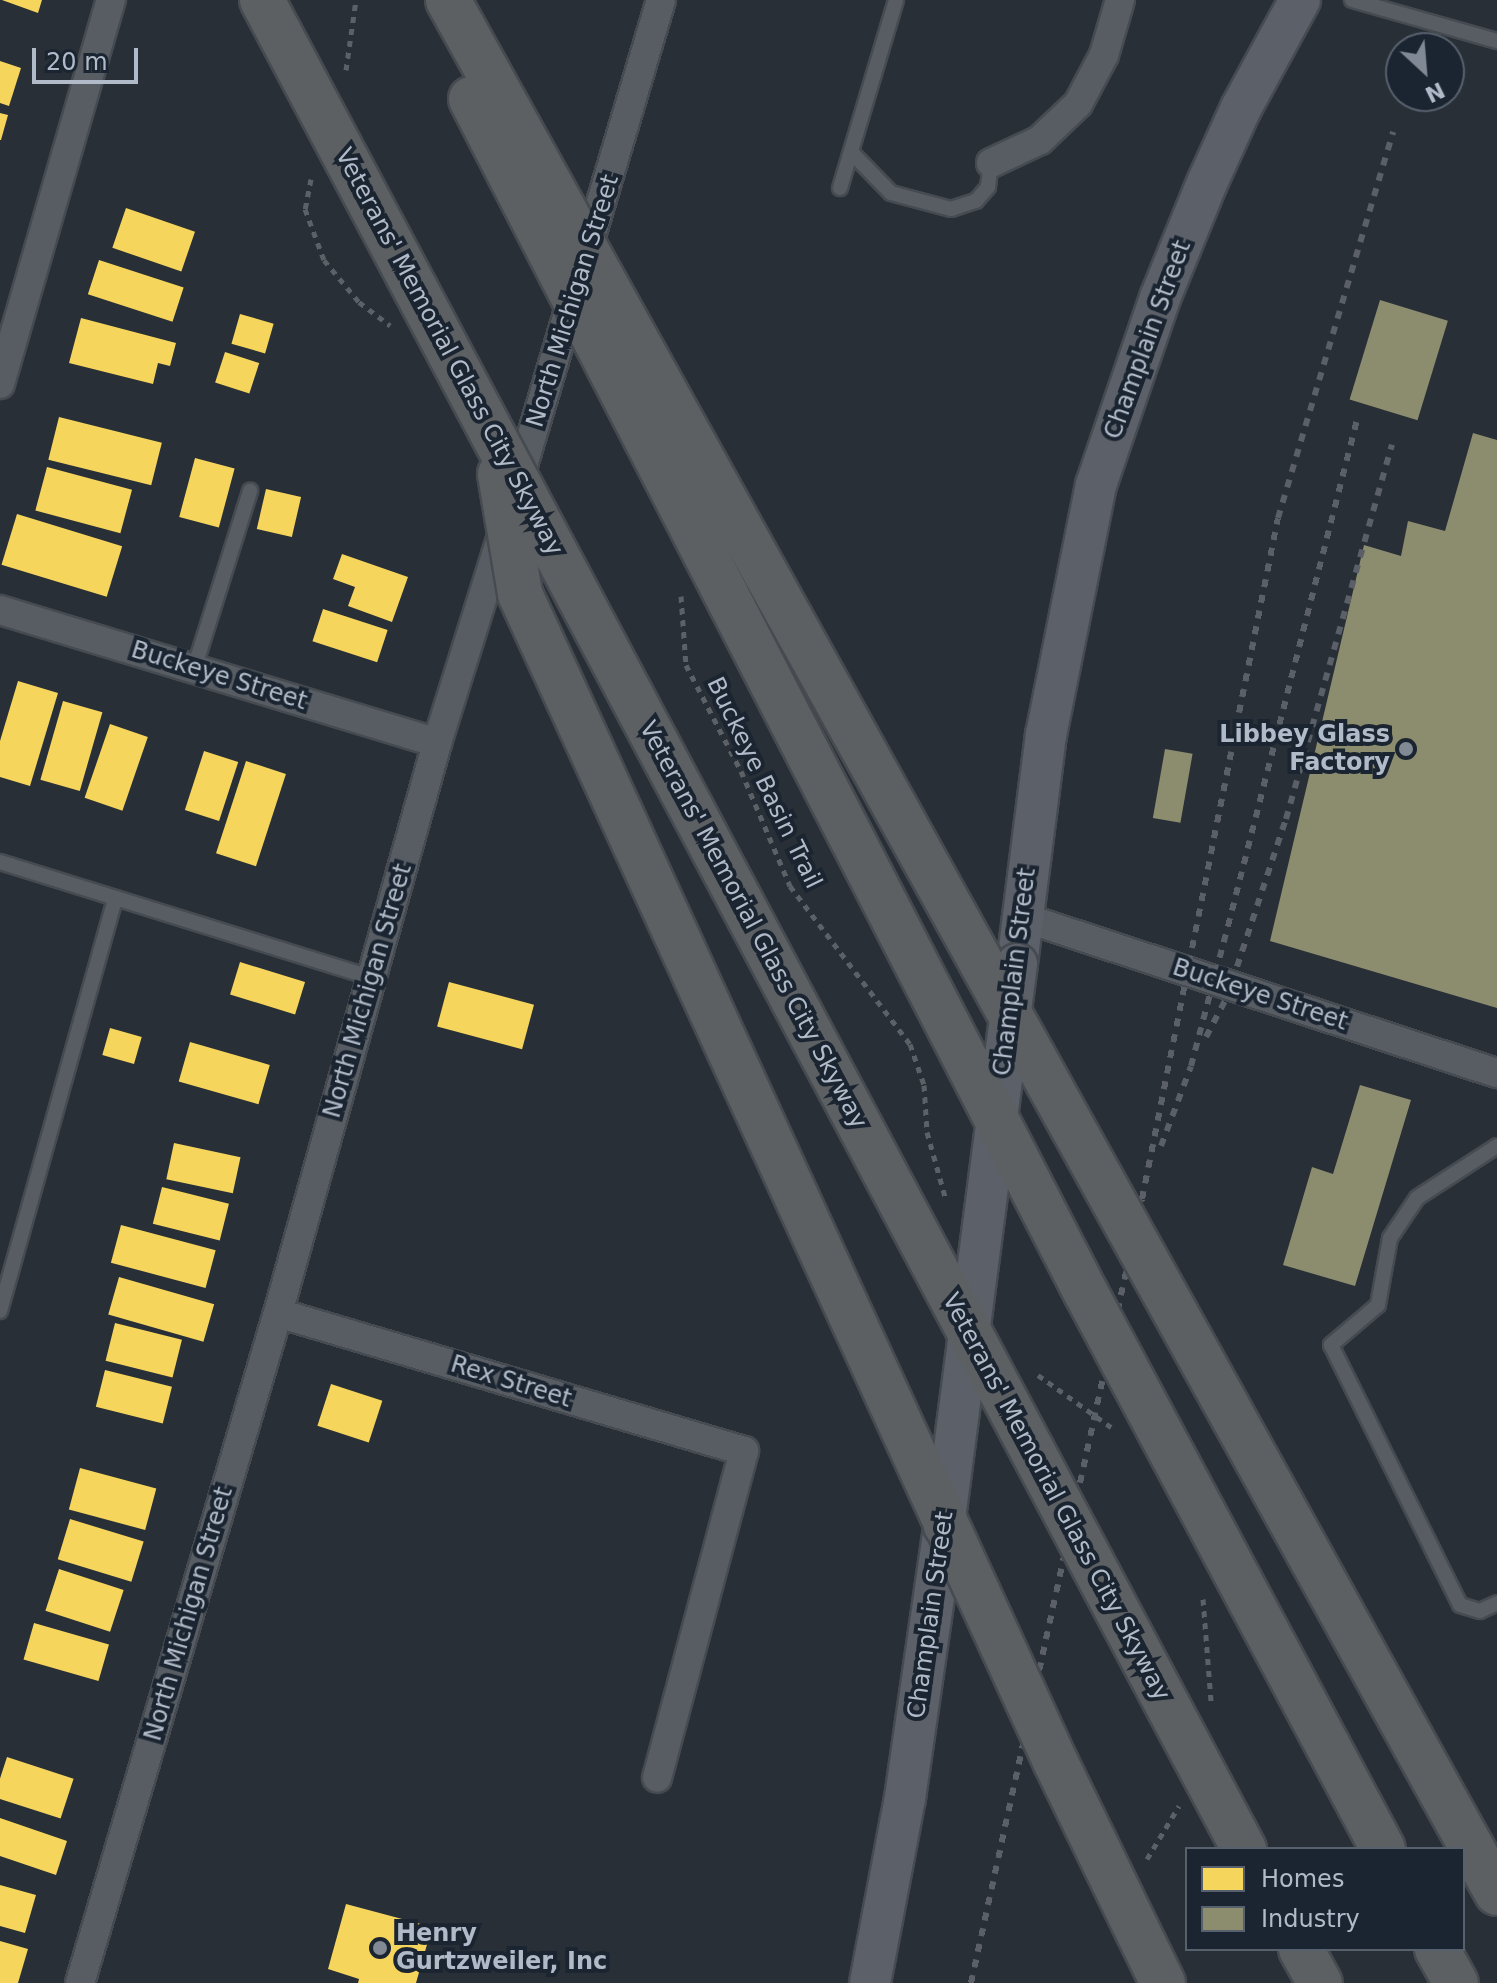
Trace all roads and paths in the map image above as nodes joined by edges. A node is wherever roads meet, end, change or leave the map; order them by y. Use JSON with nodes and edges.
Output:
{"nodes":[{"id":1,"x":111,"y":0,"type":"edge"},
{"id":2,"x":262,"y":0,"type":"edge"},
{"id":3,"x":420,"y":0,"type":"edge"},
{"id":4,"x":448,"y":0,"type":"edge"},
{"id":5,"x":661,"y":0,"type":"edge"},
{"id":6,"x":896,"y":0,"type":"edge"},
{"id":7,"x":1120,"y":0,"type":"edge"},
{"id":8,"x":1300,"y":0,"type":"edge"},
{"id":9,"x":1352,"y":0,"type":"edge"},
{"id":10,"x":1497,"y":41,"type":"edge"},
{"id":11,"x":851,"y":152,"type":"junction"},
{"id":12,"x":991,"y":163,"type":"joint"},
{"id":13,"x":840,"y":188,"type":"dead end"},
{"id":14,"x":1,"y":380,"type":"edge"},
{"id":15,"x":493,"y":436,"type":"junction"},
{"id":16,"x":250,"y":491,"type":"dead end"},
{"id":17,"x":682,"y":580,"type":"dead end"},
{"id":18,"x":0,"y":610,"type":"edge"},
{"id":19,"x":194,"y":669,"type":"junction"},
{"id":20,"x":437,"y":743,"type":"junction"},
{"id":21,"x":0,"y":862,"type":"edge"},
{"id":22,"x":115,"y":898,"type":"junction"},
{"id":23,"x":1022,"y":917,"type":"junction"},
{"id":24,"x":372,"y":978,"type":"junction"},
{"id":25,"x":1497,"y":1073,"type":"edge"},
{"id":26,"x":1497,"y":1146,"type":"edge"},
{"id":27,"x":948,"y":1208,"type":"dead end"},
{"id":28,"x":0,"y":1311,"type":"edge"},
{"id":29,"x":278,"y":1313,"type":"junction"},
{"id":30,"x":1035,"y":1373,"type":"dead end"},
{"id":31,"x":1119,"y":1433,"type":"dead end"},
{"id":32,"x":1202,"y":1595,"type":"dead end"},
{"id":33,"x":1497,"y":1603,"type":"edge"},
{"id":34,"x":1212,"y":1705,"type":"dead end"},
{"id":35,"x":657,"y":1778,"type":"dead end"},
{"id":36,"x":1188,"y":1791,"type":"dead end"},
{"id":37,"x":1243,"y":1847,"type":"edge"},
{"id":38,"x":1382,"y":1847,"type":"edge"},
{"id":39,"x":1139,"y":1872,"type":"dead end"},
{"id":40,"x":1497,"y":1893,"type":"edge"},
{"id":41,"x":1302,"y":1951,"type":"edge"},
{"id":42,"x":1438,"y":1951,"type":"edge"},
{"id":43,"x":80,"y":1983,"type":"edge"},
{"id":44,"x":870,"y":1983,"type":"edge"},
{"id":45,"x":1163,"y":1983,"type":"edge"},
{"id":46,"x":1320,"y":1983,"type":"edge"},
{"id":47,"x":1456,"y":1983,"type":"edge"}],
"edges":[{"from":1,"to":14,"type":"street"},
{"from":2,"to":15,"type":"highway","name":"Veterans' Memorial Glass City Skyway","bridge":true},
{"from":3,"to":38,"type":"highway","bridge":true},
{"from":4,"to":40,"type":"highway","bridge":true},
{"from":5,"to":20,"type":"street","name":"North Michigan Street"},
{"from":6,"to":11,"type":"lane"},
{"from":7,"to":12,"type":"street"},
{"from":8,"to":23,"type":"main road","name":"Champlain Street"},
{"from":9,"to":10,"type":"lane"},
{"from":11,"to":12,"type":"lane"},
{"from":11,"to":13,"type":"lane"},
{"from":15,"to":37,"type":"highway","name":"Veterans' Memorial Glass City Skyway","bridge":true},
{"from":15,"to":45,"type":"highway","bridge":true},
{"from":16,"to":19,"type":"lane"},
{"from":17,"to":27,"type":"path","name":"Buckeye Basin Trail"},
{"from":18,"to":19,"type":"street","name":"Buckeye Street"},
{"from":19,"to":20,"type":"street","name":"Buckeye Street"},
{"from":20,"to":24,"type":"street","name":"North Michigan Street"},
{"from":21,"to":22,"type":"lane"},
{"from":22,"to":24,"type":"lane"},
{"from":22,"to":28,"type":"lane"},
{"from":23,"to":25,"type":"street","name":"Buckeye Street"},
{"from":23,"to":44,"type":"main road","name":"Champlain Street","bridge":true},
{"from":24,"to":29,"type":"street","name":"North Michigan Street"},
{"from":26,"to":33,"type":"lane"},
{"from":29,"to":35,"type":"street","name":"Rex Street"},
{"from":29,"to":43,"type":"street","name":"North Michigan Street"},
{"from":30,"to":31,"type":"path"},
{"from":32,"to":34,"type":"path"},
{"from":36,"to":39,"type":"path"},
{"from":41,"to":46,"type":"highway"},
{"from":42,"to":47,"type":"highway"}]}
